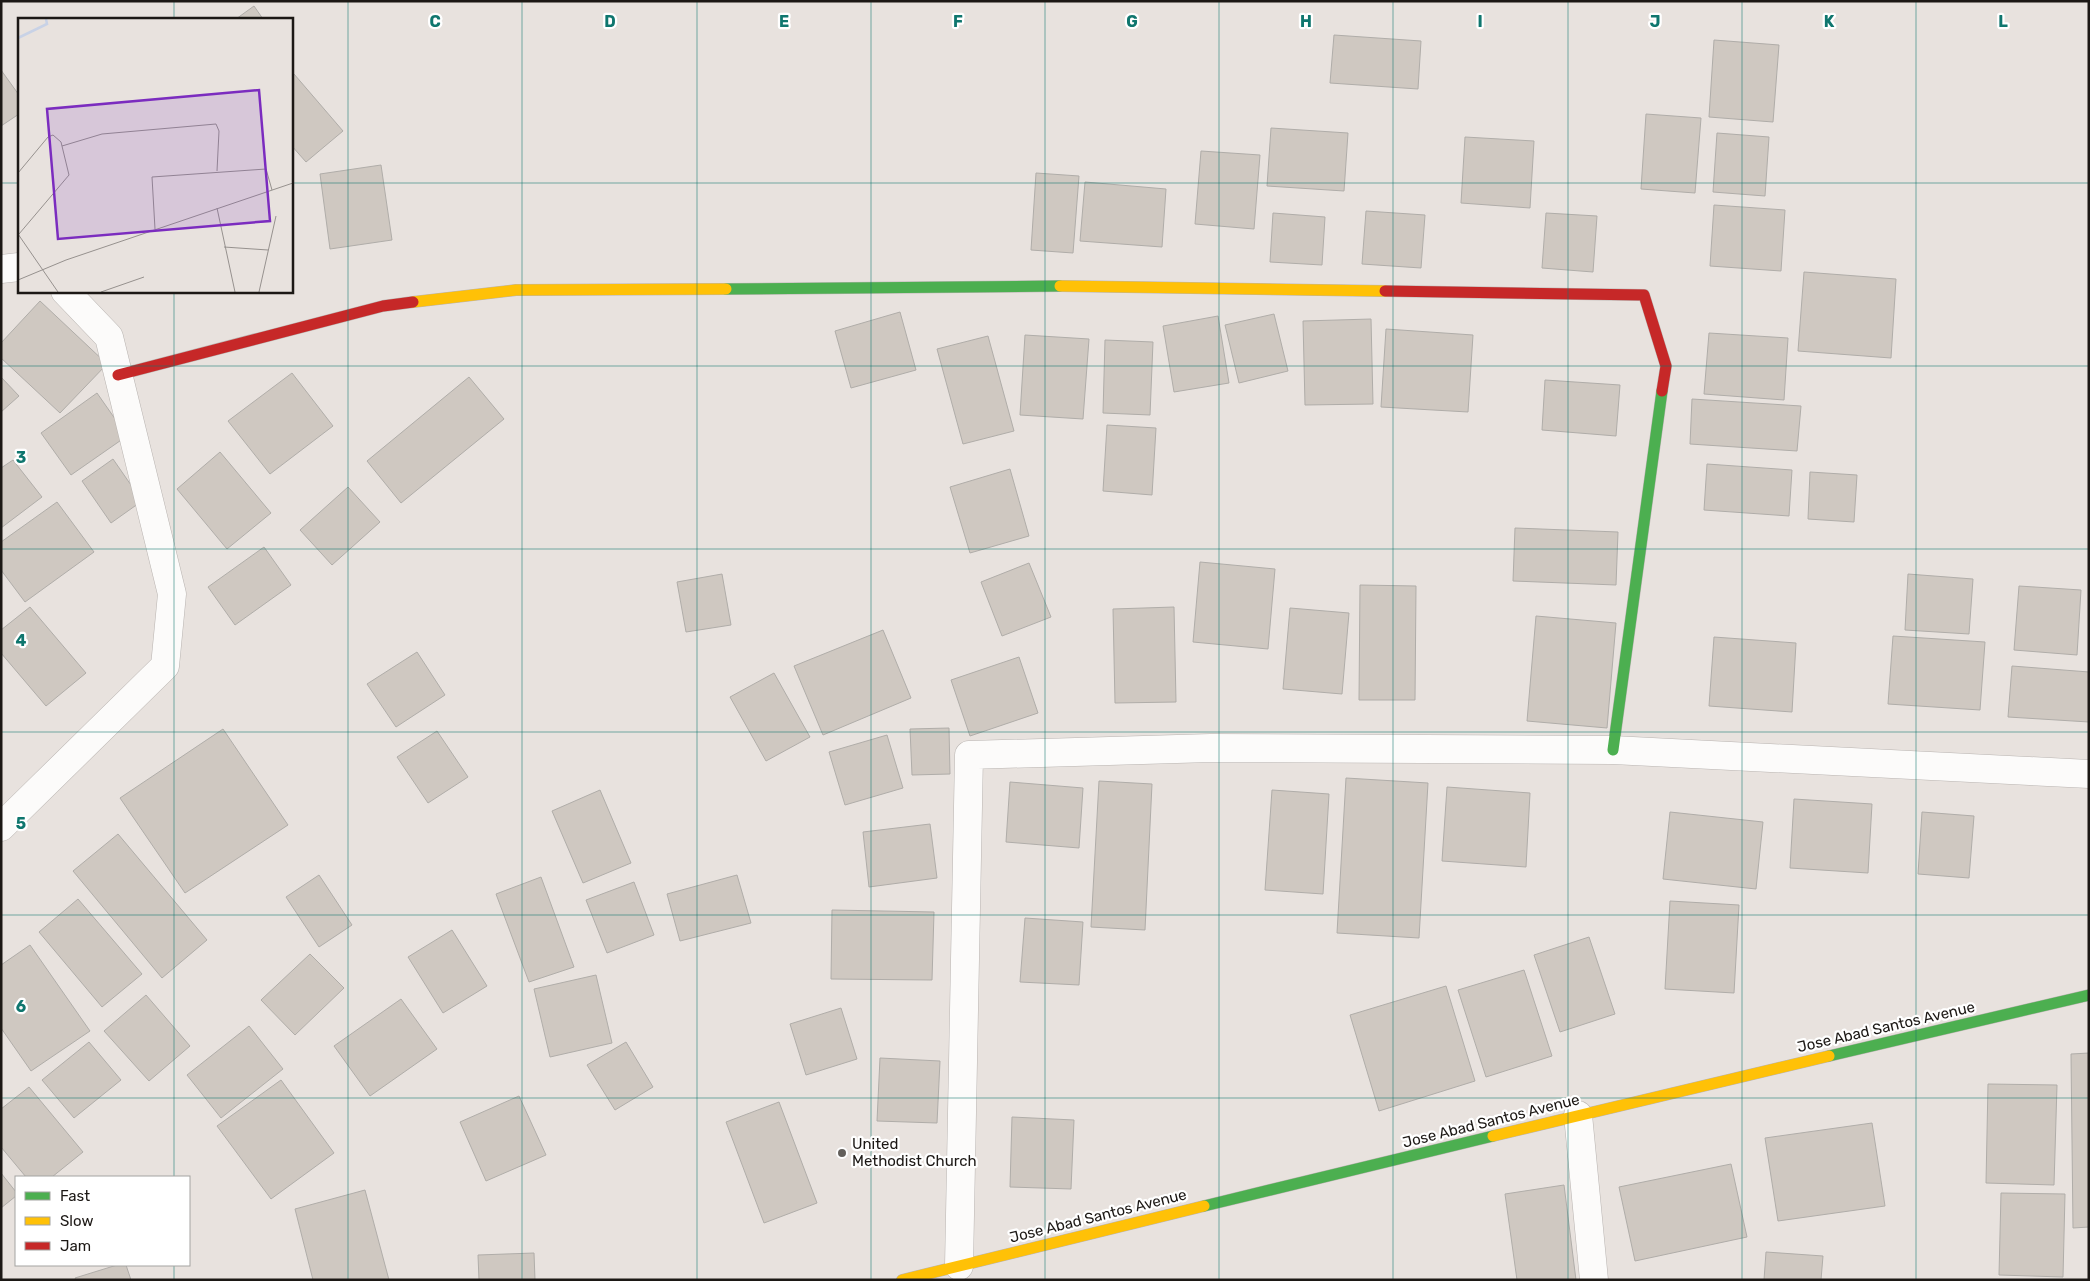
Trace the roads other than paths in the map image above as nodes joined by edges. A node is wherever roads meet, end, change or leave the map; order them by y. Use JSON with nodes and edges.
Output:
{"nodes":[{"id":1,"x":18,"y":267,"type":"edge"},
{"id":2,"x":1,"y":269,"type":"edge"},
{"id":3,"x":66,"y":292,"type":"edge"},
{"id":4,"x":118,"y":375,"type":"junction"},
{"id":5,"x":1613,"y":750,"type":"junction"},
{"id":6,"x":2089,"y":774,"type":"edge"},
{"id":7,"x":1,"y":827,"type":"edge"},
{"id":8,"x":2089,"y":994,"type":"edge"},
{"id":9,"x":1578,"y":1115,"type":"junction"},
{"id":10,"x":959,"y":1266,"type":"junction"},
{"id":11,"x":902,"y":1280,"type":"edge"},
{"id":12,"x":1594,"y":1280,"type":"edge"}],
"edges":[{"from":1,"to":2,"type":"street"},
{"from":3,"to":4,"type":"street"},
{"from":4,"to":5,"type":"main road"},
{"from":4,"to":7,"type":"street"},
{"from":5,"to":6,"type":"street"},
{"from":5,"to":10,"type":"street"},
{"from":8,"to":9,"type":"main road","name":"Jose Abad Santos Avenue"},
{"from":9,"to":10,"type":"main road","name":"Jose Abad Santos Avenue"},
{"from":9,"to":12,"type":"street"},
{"from":10,"to":11,"type":"main road","name":"Jose Abad Santos Avenue"}]}
